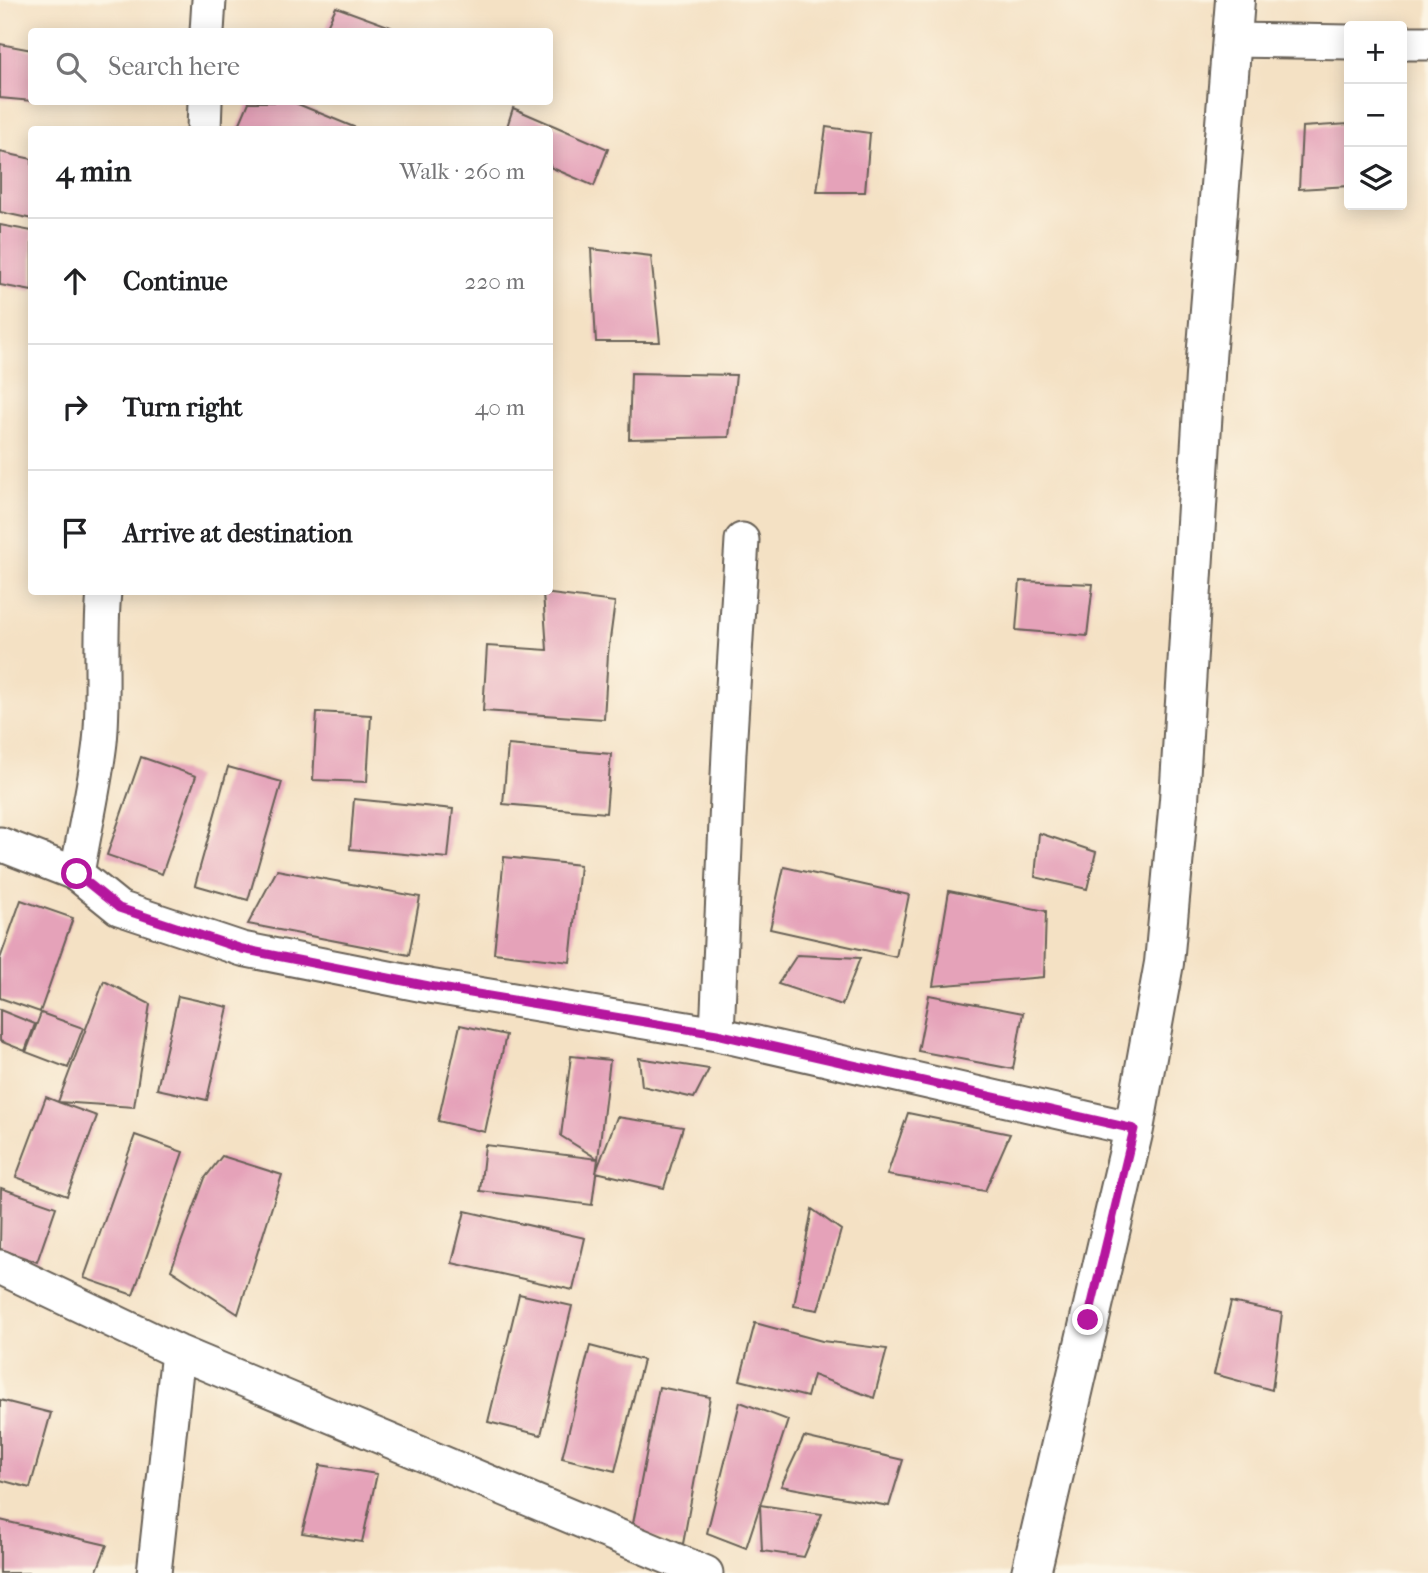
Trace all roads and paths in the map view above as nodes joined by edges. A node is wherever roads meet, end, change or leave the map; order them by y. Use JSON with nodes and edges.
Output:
{"nodes":[{"id":1,"x":209,"y":0,"type":"edge"},
{"id":2,"x":1235,"y":0,"type":"edge"},
{"id":3,"x":207,"y":28,"type":"edge"},
{"id":4,"x":1231,"y":40,"type":"junction"},
{"id":5,"x":1344,"y":42,"type":"edge"},
{"id":6,"x":1407,"y":43,"type":"edge"},
{"id":7,"x":1428,"y":43,"type":"edge"},
{"id":8,"x":205,"y":105,"type":"edge"},
{"id":9,"x":204,"y":126,"type":"edge"},
{"id":10,"x":742,"y":540,"type":"dead end"},
{"id":11,"x":104,"y":595,"type":"edge"},
{"id":12,"x":0,"y":844,"type":"edge"},
{"id":13,"x":77,"y":874,"type":"junction"},
{"id":14,"x":717,"y":1034,"type":"junction"},
{"id":15,"x":1134,"y":1129,"type":"junction"},
{"id":16,"x":0,"y":1267,"type":"edge"},
{"id":17,"x":178,"y":1352,"type":"junction"},
{"id":18,"x":154,"y":1573,"type":"edge"},
{"id":19,"x":706,"y":1573,"type":"edge"},
{"id":20,"x":1031,"y":1573,"type":"edge"}],
"edges":[{"from":1,"to":3,"type":"street"},
{"from":2,"to":4,"type":"street"},
{"from":4,"to":5,"type":"street"},
{"from":4,"to":15,"type":"street"},
{"from":6,"to":7,"type":"street"},
{"from":8,"to":9,"type":"street"},
{"from":10,"to":14,"type":"street"},
{"from":11,"to":13,"type":"street"},
{"from":12,"to":13,"type":"street"},
{"from":13,"to":14,"type":"street"},
{"from":14,"to":15,"type":"street"},
{"from":15,"to":20,"type":"street"},
{"from":16,"to":17,"type":"street"},
{"from":17,"to":18,"type":"street"},
{"from":17,"to":19,"type":"street"}]}
